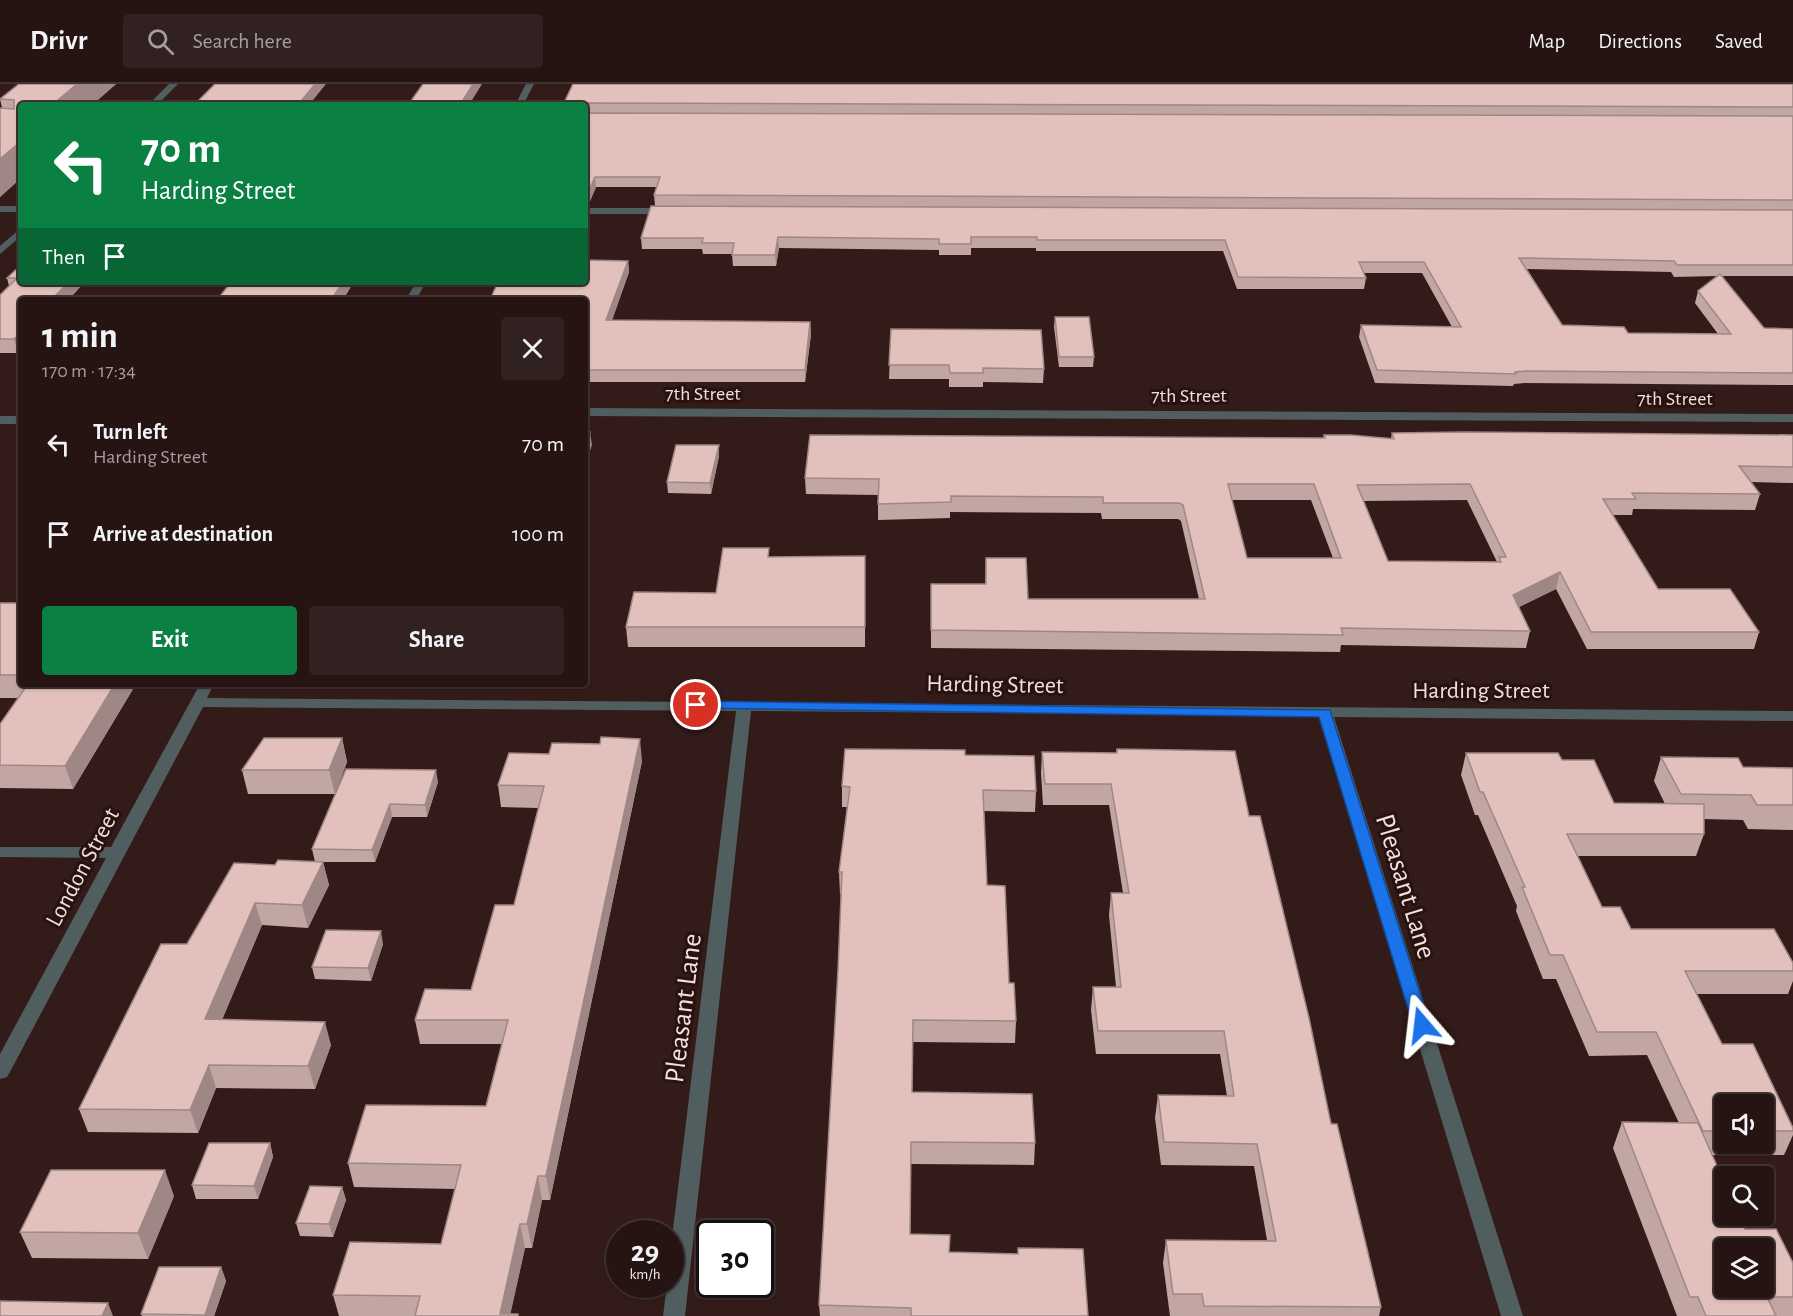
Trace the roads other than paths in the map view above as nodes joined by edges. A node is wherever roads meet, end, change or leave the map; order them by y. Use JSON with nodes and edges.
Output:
{"nodes":[{"id":1,"x":174,"y":84,"type":"edge"},
{"id":2,"x":530,"y":84,"type":"edge"},
{"id":3,"x":155,"y":102,"type":"edge"},
{"id":4,"x":521,"y":102,"type":"edge"},
{"id":5,"x":0,"y":209,"type":"edge"},
{"id":6,"x":18,"y":209,"type":"edge"},
{"id":7,"x":588,"y":211,"type":"edge"},
{"id":8,"x":681,"y":211,"type":"edge"},
{"id":9,"x":18,"y":234,"type":"edge"},
{"id":10,"x":0,"y":251,"type":"edge"},
{"id":11,"x":588,"y":412,"type":"edge"},
{"id":12,"x":1793,"y":418,"type":"edge"},
{"id":13,"x":0,"y":420,"type":"edge"},
{"id":14,"x":18,"y":420,"type":"edge"},
{"id":15,"x":205,"y":687,"type":"edge"},
{"id":16,"x":197,"y":702,"type":"junction"},
{"id":17,"x":744,"y":705,"type":"junction"},
{"id":18,"x":1325,"y":712,"type":"junction"},
{"id":19,"x":1793,"y":716,"type":"edge"},
{"id":20,"x":0,"y":852,"type":"edge"},
{"id":21,"x":117,"y":854,"type":"junction"},
{"id":22,"x":0,"y":1072,"type":"edge"},
{"id":23,"x":674,"y":1316,"type":"edge"},
{"id":24,"x":1512,"y":1316,"type":"edge"}],
"edges":[{"from":1,"to":3,"type":"street"},
{"from":2,"to":4,"type":"street"},
{"from":5,"to":6,"type":"street"},
{"from":7,"to":8,"type":"street"},
{"from":9,"to":10,"type":"street"},
{"from":11,"to":12,"type":"street","name":"7th Street"},
{"from":13,"to":14,"type":"street"},
{"from":15,"to":16,"type":"street","name":"London Street"},
{"from":16,"to":17,"type":"street","name":"Harding Street"},
{"from":16,"to":21,"type":"street","name":"London Street"},
{"from":17,"to":18,"type":"street","name":"Harding Street"},
{"from":17,"to":23,"type":"street","name":"Pleasant Lane"},
{"from":18,"to":19,"type":"street","name":"Harding Street"},
{"from":18,"to":24,"type":"street","name":"Pleasant Lane"},
{"from":20,"to":21,"type":"street"},
{"from":21,"to":22,"type":"street","name":"London Street"}]}
